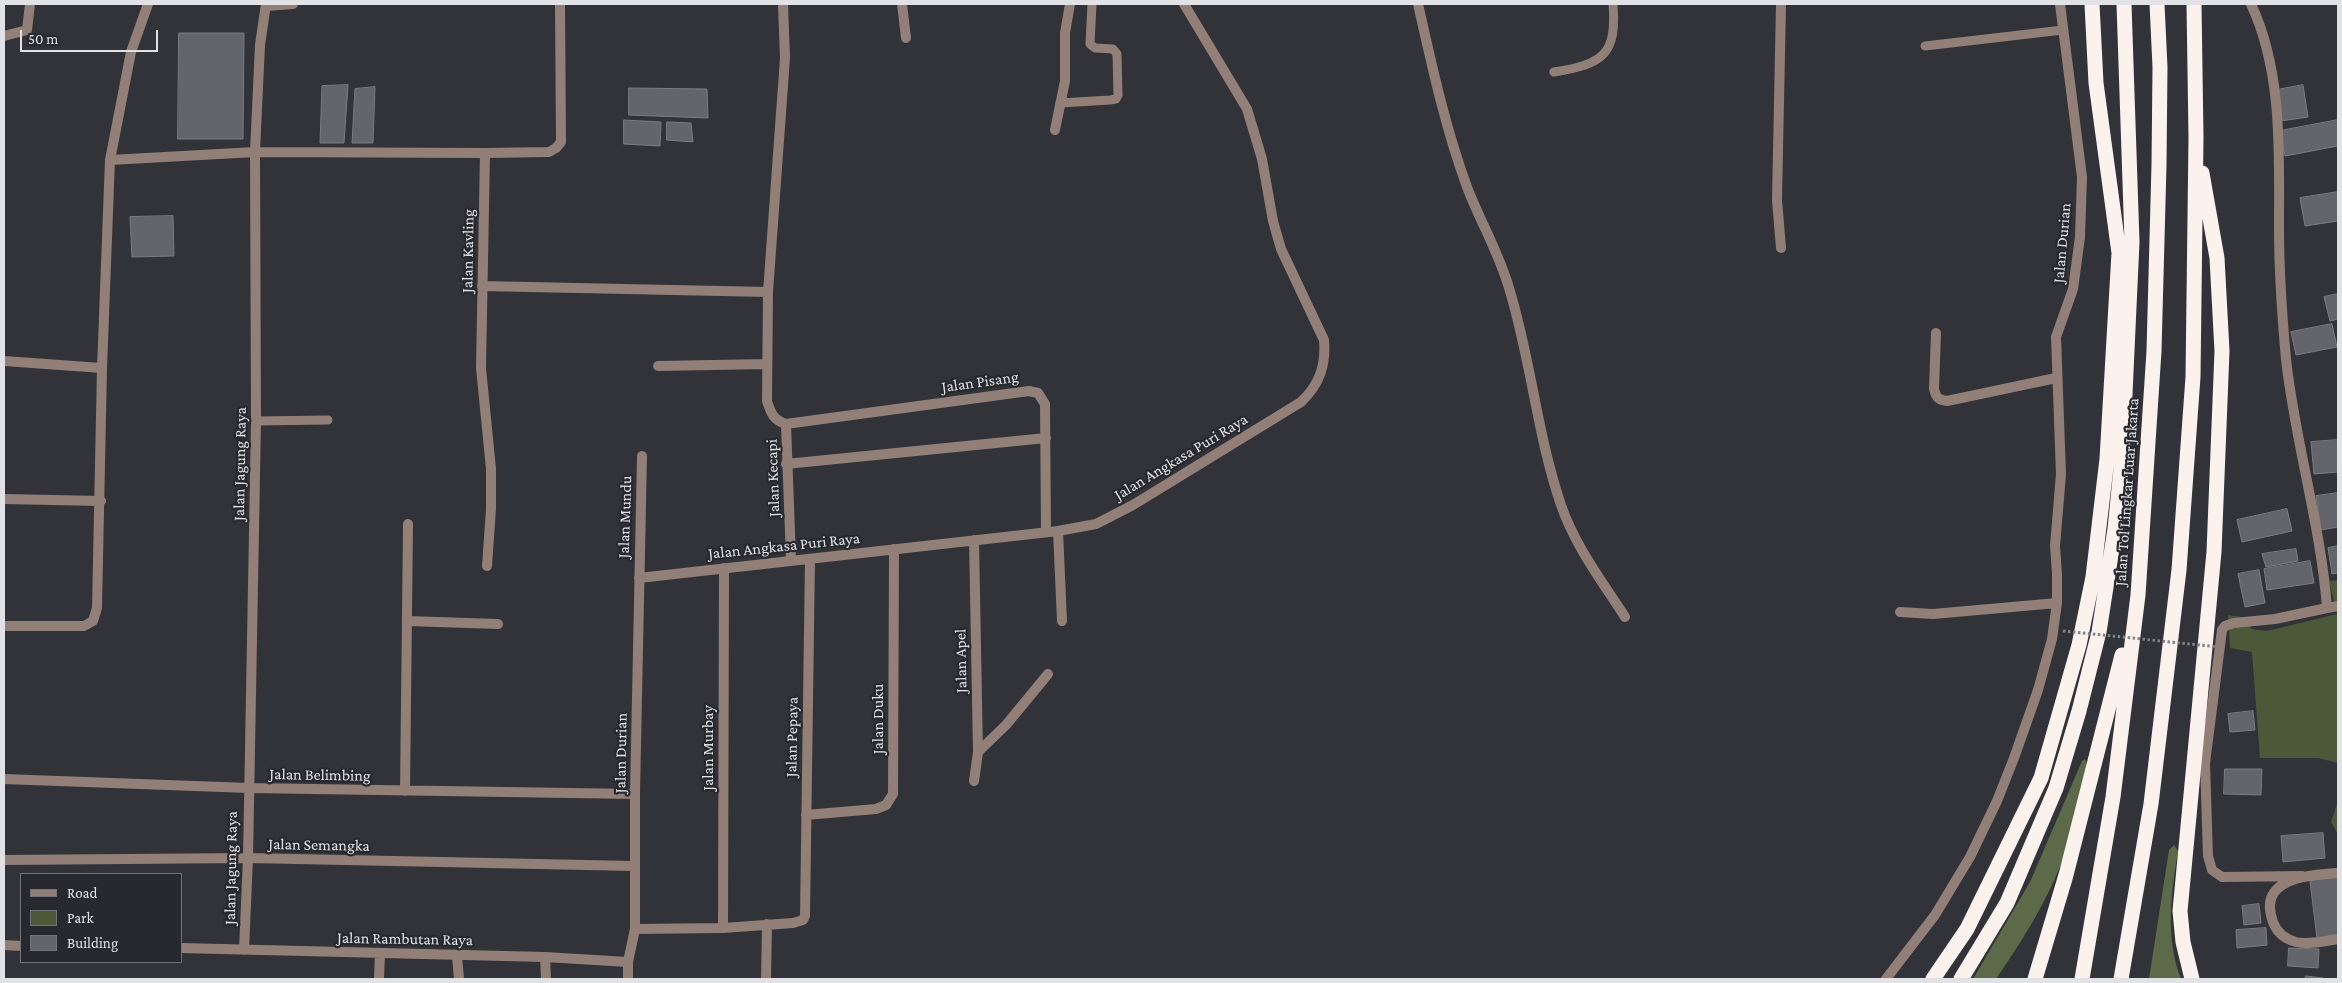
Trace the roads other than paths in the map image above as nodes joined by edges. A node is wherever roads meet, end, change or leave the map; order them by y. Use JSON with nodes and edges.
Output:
{"nodes":[{"id":1,"x":30,"y":4,"type":"edge"},
{"id":2,"x":148,"y":4,"type":"edge"},
{"id":3,"x":293,"y":4,"type":"edge"},
{"id":4,"x":560,"y":4,"type":"edge"},
{"id":5,"x":783,"y":4,"type":"edge"},
{"id":6,"x":902,"y":4,"type":"edge"},
{"id":7,"x":1070,"y":4,"type":"edge"},
{"id":8,"x":1092,"y":4,"type":"edge"},
{"id":9,"x":1184,"y":4,"type":"edge"},
{"id":10,"x":1418,"y":4,"type":"edge"},
{"id":11,"x":1614,"y":4,"type":"edge"},
{"id":12,"x":1781,"y":4,"type":"edge"},
{"id":13,"x":2060,"y":4,"type":"edge"},
{"id":14,"x":2092,"y":4,"type":"edge"},
{"id":15,"x":2124,"y":4,"type":"edge"},
{"id":16,"x":2157,"y":4,"type":"edge"},
{"id":17,"x":2194,"y":4,"type":"edge"},
{"id":18,"x":2251,"y":4,"type":"edge"},
{"id":19,"x":266,"y":5,"type":"edge"},
{"id":20,"x":2063,"y":30,"type":"junction"},
{"id":21,"x":4,"y":36,"type":"edge"},
{"id":22,"x":906,"y":38,"type":"dead end"},
{"id":23,"x":1925,"y":46,"type":"dead end"},
{"id":24,"x":1554,"y":72,"type":"dead end"},
{"id":25,"x":1060,"y":103,"type":"junction"},
{"id":26,"x":1055,"y":130,"type":"dead end"},
{"id":27,"x":2196,"y":137,"type":"junction"},
{"id":28,"x":255,"y":152,"type":"junction"},
{"id":29,"x":485,"y":153,"type":"junction"},
{"id":30,"x":110,"y":160,"type":"junction"},
{"id":31,"x":1781,"y":248,"type":"dead end"},
{"id":32,"x":482,"y":286,"type":"junction"},
{"id":33,"x":768,"y":292,"type":"junction"},
{"id":34,"x":1936,"y":333,"type":"dead end"},
{"id":35,"x":4,"y":361,"type":"edge"},
{"id":36,"x":767,"y":364,"type":"junction"},
{"id":37,"x":658,"y":366,"type":"dead end"},
{"id":38,"x":102,"y":368,"type":"junction"},
{"id":39,"x":2056,"y":378,"type":"junction"},
{"id":40,"x":256,"y":420,"type":"junction"},
{"id":41,"x":328,"y":420,"type":"dead end"},
{"id":42,"x":786,"y":424,"type":"junction"},
{"id":43,"x":1046,"y":438,"type":"junction"},
{"id":44,"x":642,"y":456,"type":"dead end"},
{"id":45,"x":786,"y":464,"type":"junction"},
{"id":46,"x":4,"y":498,"type":"edge"},
{"id":47,"x":101,"y":501,"type":"junction"},
{"id":48,"x":408,"y":524,"type":"dead end"},
{"id":49,"x":1058,"y":531,"type":"junction"},
{"id":50,"x":1046,"y":532,"type":"junction"},
{"id":51,"x":974,"y":540,"type":"junction"},
{"id":52,"x":894,"y":549,"type":"junction"},
{"id":53,"x":810,"y":559,"type":"junction"},
{"id":54,"x":791,"y":560,"type":"junction"},
{"id":55,"x":487,"y":566,"type":"dead end"},
{"id":56,"x":724,"y":568,"type":"junction"},
{"id":57,"x":639,"y":578,"type":"junction"},
{"id":58,"x":2138,"y":595,"type":"junction"},
{"id":59,"x":2056,"y":603,"type":"junction"},
{"id":60,"x":2338,"y":606,"type":"edge"},
{"id":61,"x":2327,"y":608,"type":"junction"},
{"id":62,"x":1900,"y":612,"type":"dead end"},
{"id":63,"x":1625,"y":617,"type":"dead end"},
{"id":64,"x":407,"y":620,"type":"junction"},
{"id":65,"x":1062,"y":621,"type":"dead end"},
{"id":66,"x":498,"y":624,"type":"dead end"},
{"id":67,"x":4,"y":626,"type":"edge"},
{"id":68,"x":1048,"y":674,"type":"dead end"},
{"id":69,"x":978,"y":752,"type":"junction"},
{"id":70,"x":4,"y":779,"type":"edge"},
{"id":71,"x":974,"y":781,"type":"dead end"},
{"id":72,"x":249,"y":788,"type":"junction"},
{"id":73,"x":405,"y":792,"type":"junction"},
{"id":74,"x":635,"y":794,"type":"junction"},
{"id":75,"x":806,"y":816,"type":"junction"},
{"id":76,"x":248,"y":858,"type":"junction"},
{"id":77,"x":4,"y":860,"type":"edge"},
{"id":78,"x":634,"y":866,"type":"junction"},
{"id":79,"x":2338,"y":873,"type":"edge"},
{"id":80,"x":2302,"y":876,"type":"junction"},
{"id":81,"x":767,"y":924,"type":"junction"},
{"id":82,"x":723,"y":928,"type":"junction"},
{"id":83,"x":635,"y":929,"type":"junction"},
{"id":84,"x":2338,"y":939,"type":"edge"},
{"id":85,"x":4,"y":945,"type":"edge"},
{"id":86,"x":20,"y":946,"type":"edge"},
{"id":87,"x":182,"y":948,"type":"edge"},
{"id":88,"x":244,"y":950,"type":"junction"},
{"id":89,"x":380,"y":954,"type":"junction"},
{"id":90,"x":457,"y":956,"type":"junction"},
{"id":91,"x":545,"y":957,"type":"junction"},
{"id":92,"x":628,"y":962,"type":"junction"},
{"id":93,"x":379,"y":979,"type":"edge"},
{"id":94,"x":459,"y":979,"type":"edge"},
{"id":95,"x":546,"y":979,"type":"edge"},
{"id":96,"x":628,"y":979,"type":"edge"},
{"id":97,"x":766,"y":979,"type":"edge"},
{"id":98,"x":1886,"y":979,"type":"edge"},
{"id":99,"x":1933,"y":979,"type":"edge"},
{"id":100,"x":1961,"y":979,"type":"edge"},
{"id":101,"x":2035,"y":979,"type":"edge"},
{"id":102,"x":2082,"y":979,"type":"edge"},
{"id":103,"x":2121,"y":979,"type":"edge"},
{"id":104,"x":2192,"y":979,"type":"edge"}],
"edges":[{"from":1,"to":21,"type":"street"},
{"from":2,"to":30,"type":"street"},
{"from":3,"to":19,"type":"street","name":"Jalan Jagung Raya"},
{"from":4,"to":29,"type":"street"},
{"from":5,"to":33,"type":"street"},
{"from":6,"to":22,"type":"street"},
{"from":7,"to":25,"type":"street"},
{"from":8,"to":25,"type":"lane"},
{"from":9,"to":49,"type":"street","name":"Jalan Angkasa Puri Raya"},
{"from":10,"to":63,"type":"street"},
{"from":11,"to":24,"type":"lane"},
{"from":12,"to":31,"type":"street"},
{"from":13,"to":20,"type":"street","name":"Jalan Durian"},
{"from":14,"to":99,"type":"highway"},
{"from":15,"to":100,"type":"highway"},
{"from":16,"to":58,"type":"highway","name":"Jalan Tol Lingkar Luar Jakarta"},
{"from":17,"to":27,"type":"highway"},
{"from":18,"to":61,"type":"street"},
{"from":19,"to":28,"type":"street","name":"Jalan Jagung Raya"},
{"from":20,"to":23,"type":"lane"},
{"from":20,"to":39,"type":"street","name":"Jalan Durian"},
{"from":25,"to":26,"type":"street"},
{"from":27,"to":103,"type":"highway"},
{"from":27,"to":104,"type":"highway"},
{"from":28,"to":29,"type":"street"},
{"from":28,"to":30,"type":"street"},
{"from":28,"to":40,"type":"street","name":"Jalan Jagung Raya"},
{"from":29,"to":32,"type":"street","name":"Jalan Kavling"},
{"from":30,"to":38,"type":"street"},
{"from":32,"to":33,"type":"street"},
{"from":32,"to":55,"type":"street","name":"Jalan Kavling"},
{"from":33,"to":36,"type":"street"},
{"from":34,"to":39,"type":"street"},
{"from":35,"to":38,"type":"street"},
{"from":36,"to":37,"type":"street"},
{"from":36,"to":42,"type":"street"},
{"from":38,"to":47,"type":"street"},
{"from":39,"to":59,"type":"street","name":"Jalan Durian"},
{"from":40,"to":41,"type":"lane"},
{"from":40,"to":72,"type":"street","name":"Jalan Jagung Raya"},
{"from":42,"to":43,"type":"street","name":"Jalan Pisang"},
{"from":42,"to":45,"type":"street","name":"Jalan Kecapi"},
{"from":43,"to":45,"type":"street"},
{"from":43,"to":50,"type":"street","name":"Jalan Pisang"},
{"from":44,"to":57,"type":"street","name":"Jalan Mundu"},
{"from":45,"to":54,"type":"street","name":"Jalan Kecapi"},
{"from":46,"to":47,"type":"street"},
{"from":47,"to":67,"type":"street"},
{"from":48,"to":64,"type":"street"},
{"from":49,"to":50,"type":"street","name":"Jalan Angkasa Puri Raya"},
{"from":49,"to":65,"type":"street"},
{"from":50,"to":51,"type":"street","name":"Jalan Angkasa Puri Raya"},
{"from":51,"to":52,"type":"street","name":"Jalan Angkasa Puri Raya"},
{"from":51,"to":69,"type":"street","name":"Jalan Apel"},
{"from":52,"to":53,"type":"street","name":"Jalan Angkasa Puri Raya"},
{"from":52,"to":75,"type":"street","name":"Jalan Duku"},
{"from":53,"to":54,"type":"street","name":"Jalan Angkasa Puri Raya"},
{"from":53,"to":75,"type":"street","name":"Jalan Pepaya"},
{"from":54,"to":56,"type":"street","name":"Jalan Angkasa Puri Raya"},
{"from":56,"to":57,"type":"street","name":"Jalan Angkasa Puri Raya"},
{"from":56,"to":82,"type":"street","name":"Jalan Murbay"},
{"from":57,"to":74,"type":"street","name":"Jalan Durian"},
{"from":58,"to":101,"type":"highway"},
{"from":58,"to":102,"type":"highway","name":"Jalan Tol Lingkar Luar Jakarta"},
{"from":59,"to":62,"type":"street"},
{"from":59,"to":98,"type":"street","name":"Jalan Durian"},
{"from":60,"to":61,"type":"street"},
{"from":61,"to":80,"type":"street"},
{"from":64,"to":66,"type":"street"},
{"from":64,"to":73,"type":"street"},
{"from":68,"to":69,"type":"street"},
{"from":69,"to":71,"type":"street","name":"Jalan Apel"},
{"from":70,"to":72,"type":"street","name":"Jalan Belimbing"},
{"from":72,"to":73,"type":"street","name":"Jalan Belimbing"},
{"from":72,"to":76,"type":"street","name":"Jalan Jagung Raya"},
{"from":73,"to":74,"type":"street","name":"Jalan Belimbing"},
{"from":74,"to":78,"type":"street","name":"Jalan Durian"},
{"from":75,"to":81,"type":"street","name":"Jalan Pepaya"},
{"from":76,"to":77,"type":"street","name":"Jalan Semangka"},
{"from":76,"to":78,"type":"street","name":"Jalan Semangka"},
{"from":76,"to":88,"type":"street","name":"Jalan Jagung Raya"},
{"from":78,"to":83,"type":"street","name":"Jalan Durian"},
{"from":79,"to":80,"type":"street"},
{"from":80,"to":84,"type":"street"},
{"from":81,"to":82,"type":"street"},
{"from":81,"to":97,"type":"street"},
{"from":82,"to":83,"type":"street"},
{"from":83,"to":92,"type":"street","name":"Jalan Durian"},
{"from":85,"to":86,"type":"street"},
{"from":87,"to":88,"type":"street","name":"Jalan Rambutan Raya"},
{"from":88,"to":89,"type":"street","name":"Jalan Rambutan Raya"},
{"from":89,"to":90,"type":"street","name":"Jalan Rambutan Raya"},
{"from":89,"to":93,"type":"street"},
{"from":90,"to":91,"type":"street","name":"Jalan Rambutan Raya"},
{"from":90,"to":94,"type":"street"},
{"from":91,"to":92,"type":"street","name":"Jalan Rambutan Raya"},
{"from":91,"to":95,"type":"street"},
{"from":92,"to":96,"type":"street","name":"Jalan Durian"}]}
